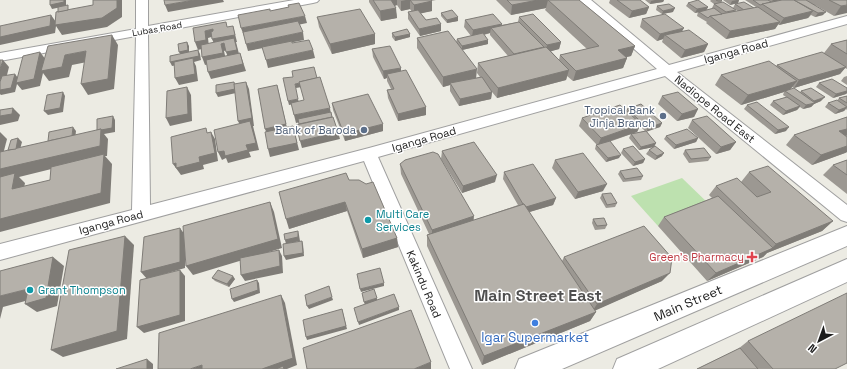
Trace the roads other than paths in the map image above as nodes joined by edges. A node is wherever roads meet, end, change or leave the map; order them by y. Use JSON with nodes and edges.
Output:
{"nodes":[{"id":1,"x":142,"y":0,"type":"edge"},
{"id":2,"x":313,"y":0,"type":"edge"},
{"id":3,"x":584,"y":0,"type":"edge"},
{"id":4,"x":847,"y":20,"type":"edge"},
{"id":5,"x":142,"y":32,"type":"junction"},
{"id":6,"x":0,"y":57,"type":"edge"},
{"id":7,"x":666,"y":70,"type":"junction"},
{"id":8,"x":369,"y":154,"type":"junction"},
{"id":9,"x":141,"y":214,"type":"junction"},
{"id":10,"x":847,"y":215,"type":"edge"},
{"id":11,"x":847,"y":236,"type":"edge"},
{"id":12,"x":0,"y":252,"type":"edge"},
{"id":13,"x":847,"y":270,"type":"edge"},
{"id":14,"x":461,"y":369,"type":"edge"},
{"id":15,"x":529,"y":369,"type":"edge"},
{"id":16,"x":627,"y":369,"type":"edge"}],
"edges":[{"from":1,"to":5,"type":"street"},
{"from":2,"to":5,"type":"street","name":"Lubas Road"},
{"from":3,"to":7,"type":"street","name":"Nadiope Road East"},
{"from":4,"to":7,"type":"street","name":"Iganga Road"},
{"from":5,"to":6,"type":"street","name":"Lubas Road"},
{"from":5,"to":9,"type":"street"},
{"from":7,"to":8,"type":"street","name":"Iganga Road"},
{"from":7,"to":10,"type":"street","name":"Nadiope Road East"},
{"from":8,"to":9,"type":"street","name":"Iganga Road"},
{"from":8,"to":14,"type":"street","name":"Kakindu Road"},
{"from":9,"to":12,"type":"street","name":"Iganga Road"},
{"from":11,"to":15,"type":"street","name":"Main Street"},
{"from":13,"to":16,"type":"street"}]}
